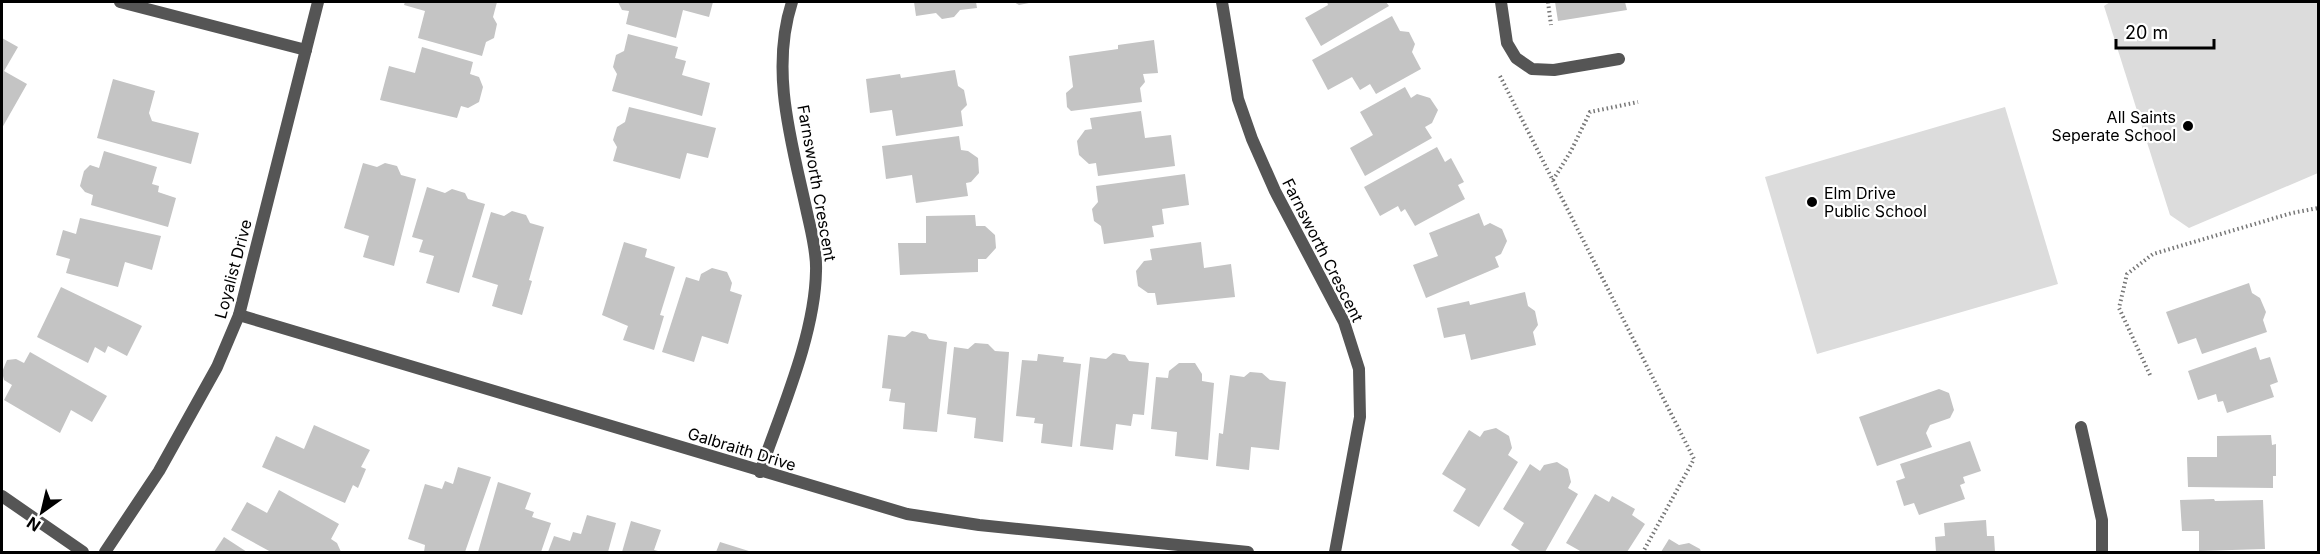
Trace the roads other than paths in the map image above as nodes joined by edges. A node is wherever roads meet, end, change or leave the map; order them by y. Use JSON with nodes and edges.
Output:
{"nodes":[{"id":1,"x":120,"y":2,"type":"edge"},
{"id":2,"x":318,"y":2,"type":"edge"},
{"id":3,"x":792,"y":2,"type":"edge"},
{"id":4,"x":1222,"y":2,"type":"edge"},
{"id":5,"x":1501,"y":2,"type":"edge"},
{"id":6,"x":306,"y":50,"type":"junction"},
{"id":7,"x":1619,"y":59,"type":"dead end"},
{"id":8,"x":239,"y":315,"type":"junction"},
{"id":9,"x":2081,"y":427,"type":"dead end"},
{"id":10,"x":759,"y":472,"type":"junction"},
{"id":11,"x":2,"y":496,"type":"edge"},
{"id":12,"x":83,"y":552,"type":"edge"},
{"id":13,"x":105,"y":552,"type":"edge"},
{"id":14,"x":1248,"y":552,"type":"edge"},
{"id":15,"x":1335,"y":552,"type":"edge"},
{"id":16,"x":2102,"y":552,"type":"edge"}],
"edges":[{"from":1,"to":6,"type":"street"},
{"from":2,"to":6,"type":"street","name":"Loyalist Drive"},
{"from":3,"to":10,"type":"street","name":"Farnsworth Crescent"},
{"from":4,"to":15,"type":"street","name":"Farnsworth Crescent"},
{"from":5,"to":7,"type":"street"},
{"from":6,"to":8,"type":"street","name":"Loyalist Drive"},
{"from":8,"to":10,"type":"street","name":"Galbraith Drive"},
{"from":8,"to":13,"type":"street","name":"Loyalist Drive"},
{"from":9,"to":16,"type":"street"},
{"from":10,"to":14,"type":"street","name":"Galbraith Drive"},
{"from":11,"to":12,"type":"street"}]}
